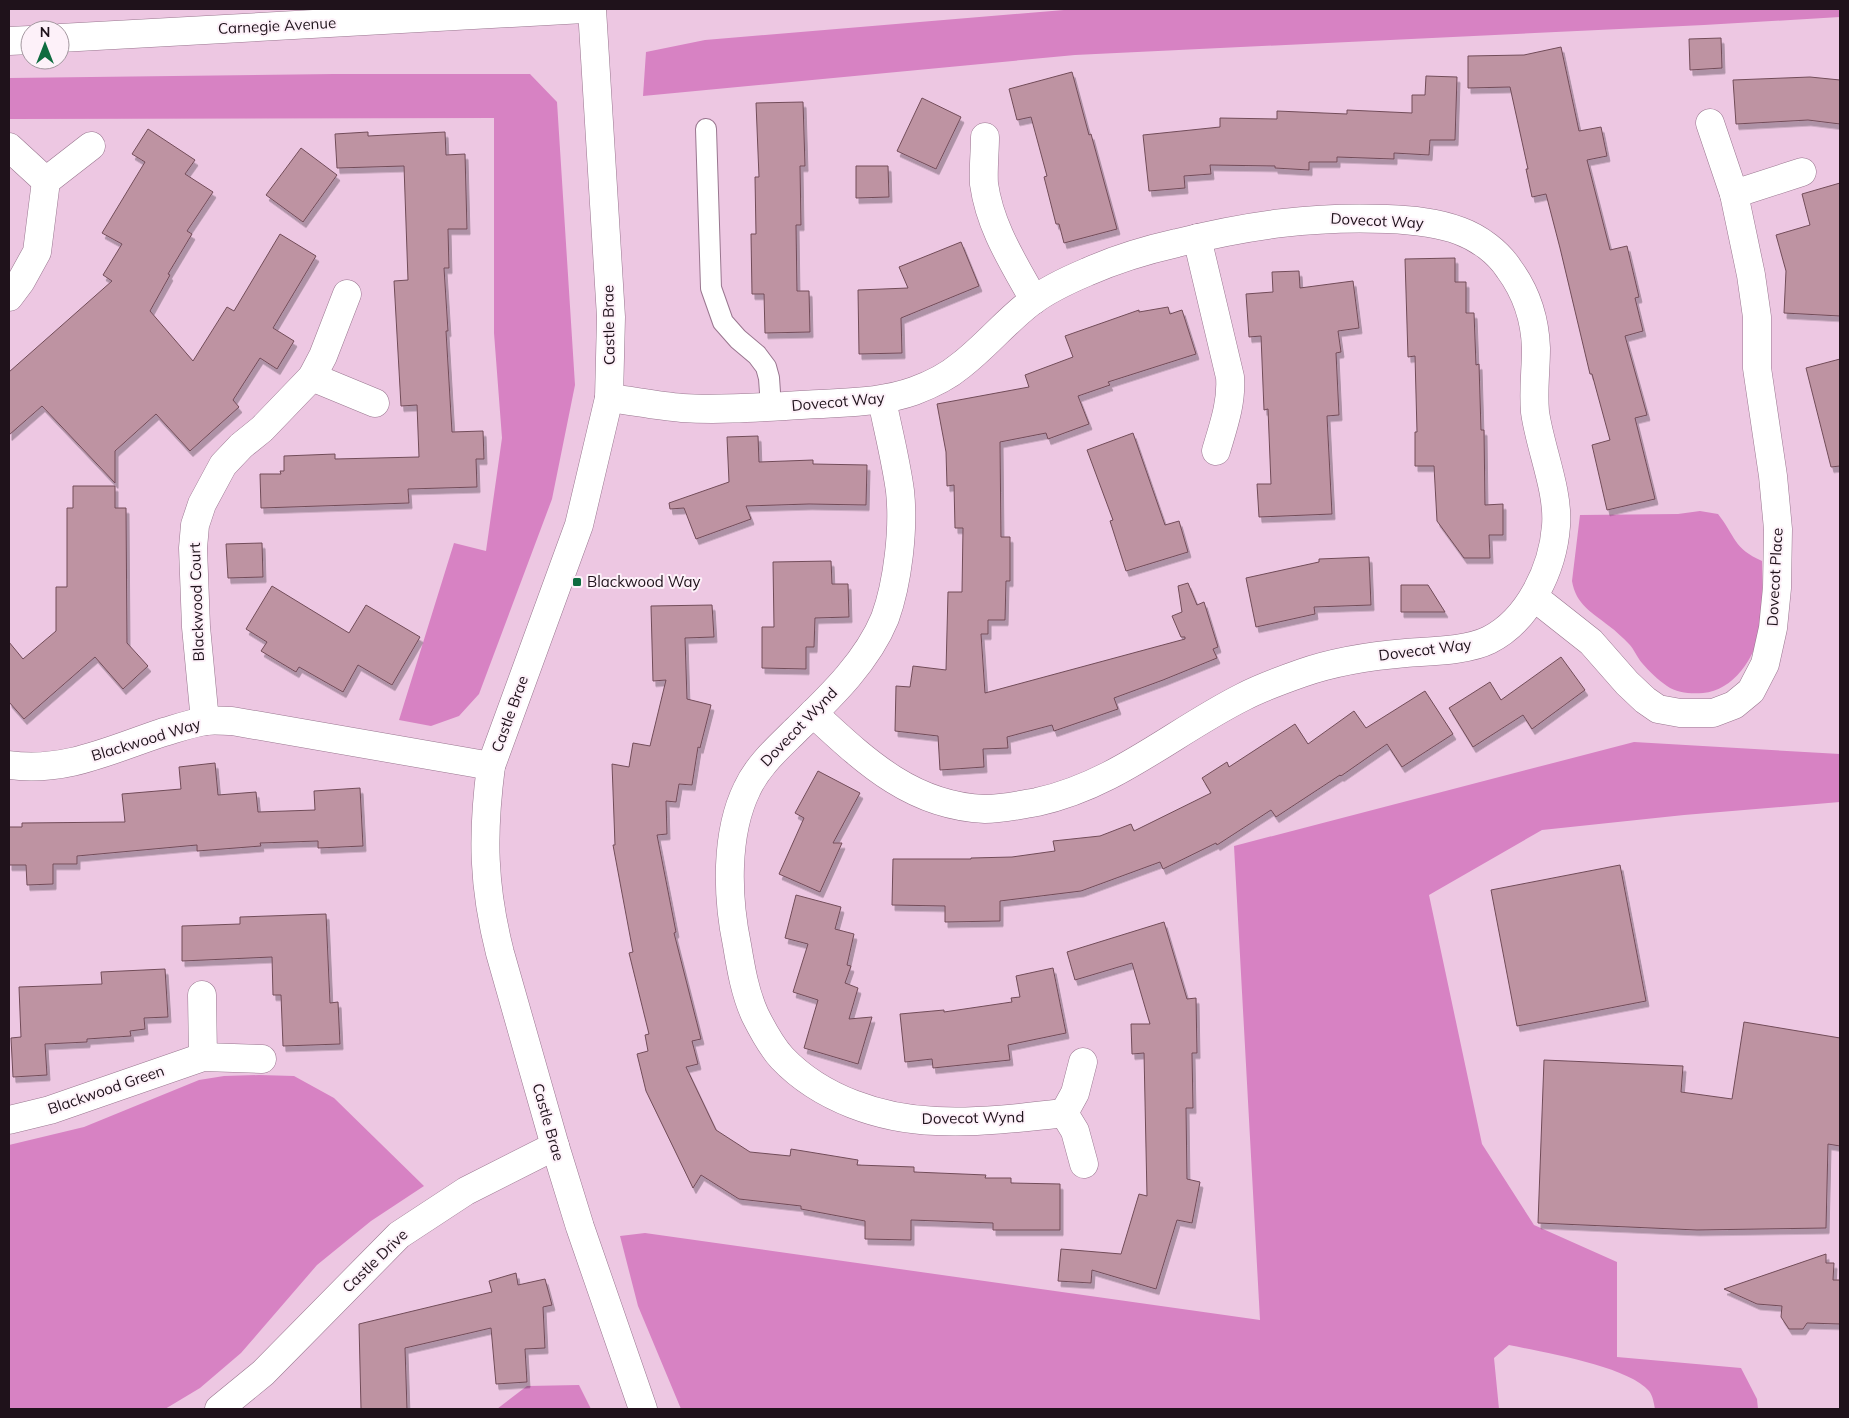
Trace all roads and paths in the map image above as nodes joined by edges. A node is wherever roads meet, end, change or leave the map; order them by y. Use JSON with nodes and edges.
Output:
{"nodes":[{"id":1,"x":584,"y":9,"type":"edge"},
{"id":2,"x":592,"y":9,"type":"edge"},
{"id":3,"x":70,"y":37,"type":"edge"},
{"id":4,"x":1710,"y":123,"type":"dead end"},
{"id":5,"x":706,"y":129,"type":"dead end"},
{"id":6,"x":985,"y":137,"type":"dead end"},
{"id":7,"x":91,"y":146,"type":"dead end"},
{"id":8,"x":9,"y":147,"type":"edge"},
{"id":9,"x":1802,"y":172,"type":"dead end"},
{"id":10,"x":46,"y":181,"type":"junction"},
{"id":11,"x":1734,"y":194,"type":"junction"},
{"id":12,"x":1197,"y":238,"type":"junction"},
{"id":13,"x":347,"y":294,"type":"dead end"},
{"id":14,"x":9,"y":297,"type":"edge"},
{"id":15,"x":1034,"y":300,"type":"junction"},
{"id":16,"x":312,"y":377,"type":"junction"},
{"id":17,"x":609,"y":398,"type":"junction"},
{"id":18,"x":882,"y":400,"type":"junction"},
{"id":19,"x":375,"y":403,"type":"dead end"},
{"id":20,"x":771,"y":407,"type":"junction"},
{"id":21,"x":1216,"y":451,"type":"dead end"},
{"id":22,"x":1534,"y":597,"type":"junction"},
{"id":23,"x":813,"y":713,"type":"junction"},
{"id":24,"x":205,"y":721,"type":"junction"},
{"id":25,"x":9,"y":765,"type":"edge"},
{"id":26,"x":491,"y":766,"type":"junction"},
{"id":27,"x":202,"y":995,"type":"dead end"},
{"id":28,"x":203,"y":1057,"type":"junction"},
{"id":29,"x":262,"y":1059,"type":"dead end"},
{"id":30,"x":1083,"y":1062,"type":"dead end"},
{"id":31,"x":1064,"y":1114,"type":"junction"},
{"id":32,"x":9,"y":1120,"type":"edge"},
{"id":33,"x":555,"y":1146,"type":"junction"},
{"id":34,"x":1084,"y":1164,"type":"dead end"},
{"id":35,"x":219,"y":1409,"type":"edge"},
{"id":36,"x":643,"y":1409,"type":"edge"}],
"edges":[{"from":1,"to":3,"type":"street","name":"Carnegie Avenue"},
{"from":2,"to":17,"type":"street","name":"Castle Brae"},
{"from":4,"to":11,"type":"street","name":"Dovecot Place"},
{"from":5,"to":20,"type":"lane"},
{"from":6,"to":15,"type":"street"},
{"from":7,"to":10,"type":"street"},
{"from":8,"to":10,"type":"street"},
{"from":9,"to":11,"type":"street"},
{"from":10,"to":14,"type":"street"},
{"from":11,"to":22,"type":"street","name":"Dovecot Place"},
{"from":12,"to":15,"type":"street","name":"Dovecot Way"},
{"from":12,"to":21,"type":"street"},
{"from":12,"to":22,"type":"street","name":"Dovecot Way"},
{"from":13,"to":16,"type":"street","name":"Blackwood Court"},
{"from":15,"to":18,"type":"street","name":"Dovecot Way"},
{"from":16,"to":19,"type":"street"},
{"from":16,"to":24,"type":"street","name":"Blackwood Court"},
{"from":17,"to":20,"type":"street","name":"Dovecot Way"},
{"from":17,"to":26,"type":"street","name":"Castle Brae"},
{"from":18,"to":20,"type":"street","name":"Dovecot Way"},
{"from":18,"to":23,"type":"street","name":"Dovecot Wynd"},
{"from":22,"to":23,"type":"street","name":"Dovecot Way"},
{"from":23,"to":31,"type":"street","name":"Dovecot Wynd"},
{"from":24,"to":25,"type":"street","name":"Blackwood Way"},
{"from":24,"to":26,"type":"street","name":"Blackwood Way"},
{"from":26,"to":33,"type":"street","name":"Castle Brae"},
{"from":27,"to":28,"type":"street"},
{"from":28,"to":29,"type":"street","name":"Blackwood Green"},
{"from":28,"to":32,"type":"street","name":"Blackwood Green"},
{"from":30,"to":31,"type":"street"},
{"from":31,"to":34,"type":"street"},
{"from":33,"to":35,"type":"street","name":"Castle Drive"},
{"from":33,"to":36,"type":"street","name":"Castle Brae"}]}
